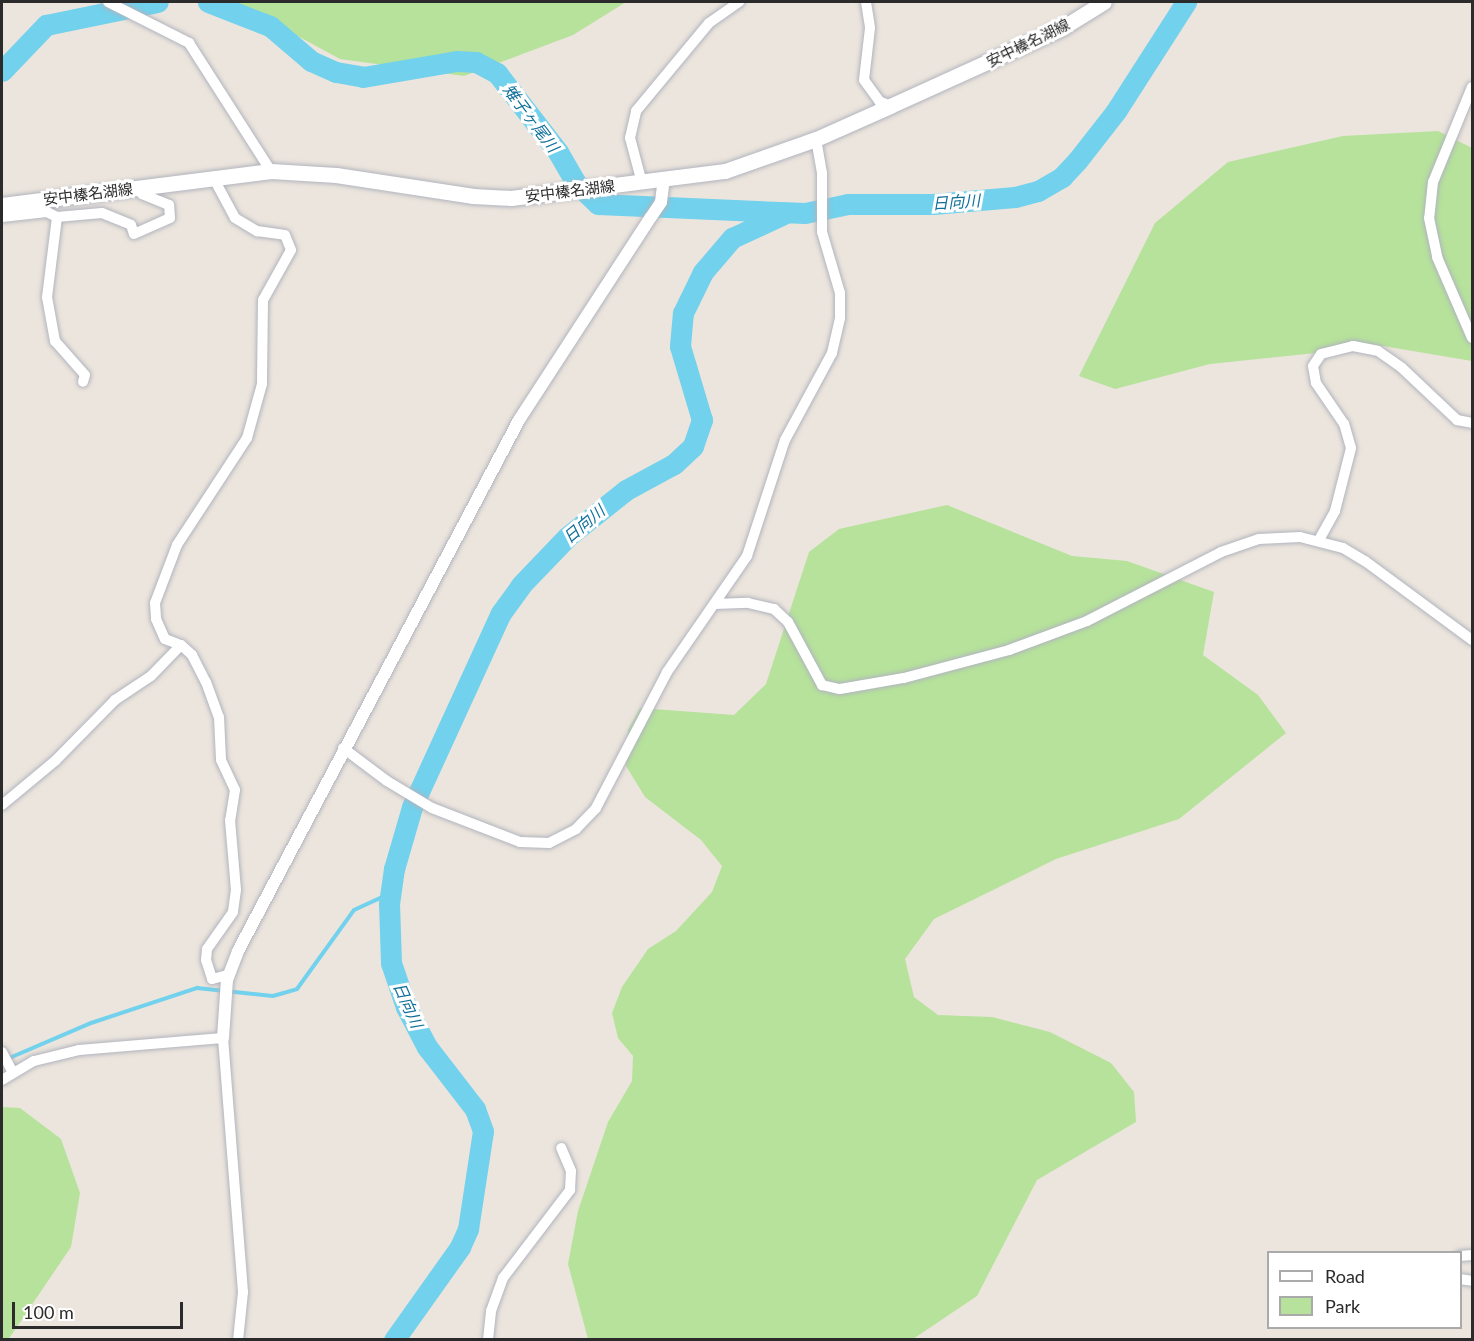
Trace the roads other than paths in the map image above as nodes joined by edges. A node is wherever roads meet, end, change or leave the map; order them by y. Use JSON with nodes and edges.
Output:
{"nodes":[{"id":1,"x":108,"y":2,"type":"edge"},
{"id":2,"x":739,"y":2,"type":"edge"},
{"id":3,"x":866,"y":2,"type":"edge"},
{"id":4,"x":1104,"y":2,"type":"edge"},
{"id":5,"x":1473,"y":87,"type":"edge"},
{"id":6,"x":890,"y":106,"type":"junction"},
{"id":7,"x":816,"y":139,"type":"junction"},
{"id":8,"x":271,"y":171,"type":"junction"},
{"id":9,"x":214,"y":179,"type":"junction"},
{"id":10,"x":664,"y":179,"type":"junction"},
{"id":11,"x":642,"y":183,"type":"junction"},
{"id":12,"x":140,"y":188,"type":"junction"},
{"id":13,"x":2,"y":205,"type":"edge"},
{"id":14,"x":2,"y":217,"type":"edge"},
{"id":15,"x":57,"y":217,"type":"junction"},
{"id":16,"x":1473,"y":339,"type":"edge"},
{"id":17,"x":83,"y":382,"type":"dead end"},
{"id":18,"x":1473,"y":423,"type":"edge"},
{"id":19,"x":1319,"y":540,"type":"junction"},
{"id":20,"x":715,"y":604,"type":"junction"},
{"id":21,"x":1473,"y":640,"type":"edge"},
{"id":22,"x":182,"y":645,"type":"junction"},
{"id":23,"x":343,"y":748,"type":"junction"},
{"id":24,"x":2,"y":805,"type":"edge"},
{"id":25,"x":227,"y":977,"type":"junction"},
{"id":26,"x":223,"y":1038,"type":"junction"},
{"id":27,"x":2,"y":1052,"type":"edge"},
{"id":28,"x":12,"y":1071,"type":"junction"},
{"id":29,"x":2,"y":1080,"type":"edge"},
{"id":30,"x":561,"y":1148,"type":"dead end"},
{"id":31,"x":238,"y":1340,"type":"edge"},
{"id":32,"x":488,"y":1340,"type":"edge"}],
"edges":[{"from":1,"to":8,"type":"street"},
{"from":2,"to":11,"type":"street"},
{"from":3,"to":6,"type":"street"},
{"from":4,"to":6,"type":"main road","name":"安中榛名湖線"},
{"from":5,"to":16,"type":"street"},
{"from":6,"to":7,"type":"main road","name":"安中榛名湖線"},
{"from":7,"to":10,"type":"main road","name":"安中榛名湖線"},
{"from":7,"to":20,"type":"street"},
{"from":8,"to":9,"type":"main road","name":"安中榛名湖線"},
{"from":8,"to":11,"type":"main road","name":"安中榛名湖線"},
{"from":9,"to":12,"type":"main road","name":"安中榛名湖線"},
{"from":9,"to":22,"type":"street"},
{"from":10,"to":11,"type":"main road","name":"安中榛名湖線"},
{"from":10,"to":23,"type":"street"},
{"from":12,"to":13,"type":"main road","name":"安中榛名湖線"},
{"from":12,"to":15,"type":"street"},
{"from":14,"to":15,"type":"street"},
{"from":15,"to":17,"type":"street"},
{"from":18,"to":19,"type":"street"},
{"from":19,"to":20,"type":"street"},
{"from":19,"to":21,"type":"street"},
{"from":20,"to":23,"type":"street"},
{"from":22,"to":24,"type":"street"},
{"from":22,"to":25,"type":"street"},
{"from":23,"to":25,"type":"street"},
{"from":25,"to":26,"type":"street"},
{"from":26,"to":28,"type":"street"},
{"from":26,"to":31,"type":"street"},
{"from":27,"to":28,"type":"street"},
{"from":28,"to":29,"type":"street"},
{"from":30,"to":32,"type":"street"}]}
